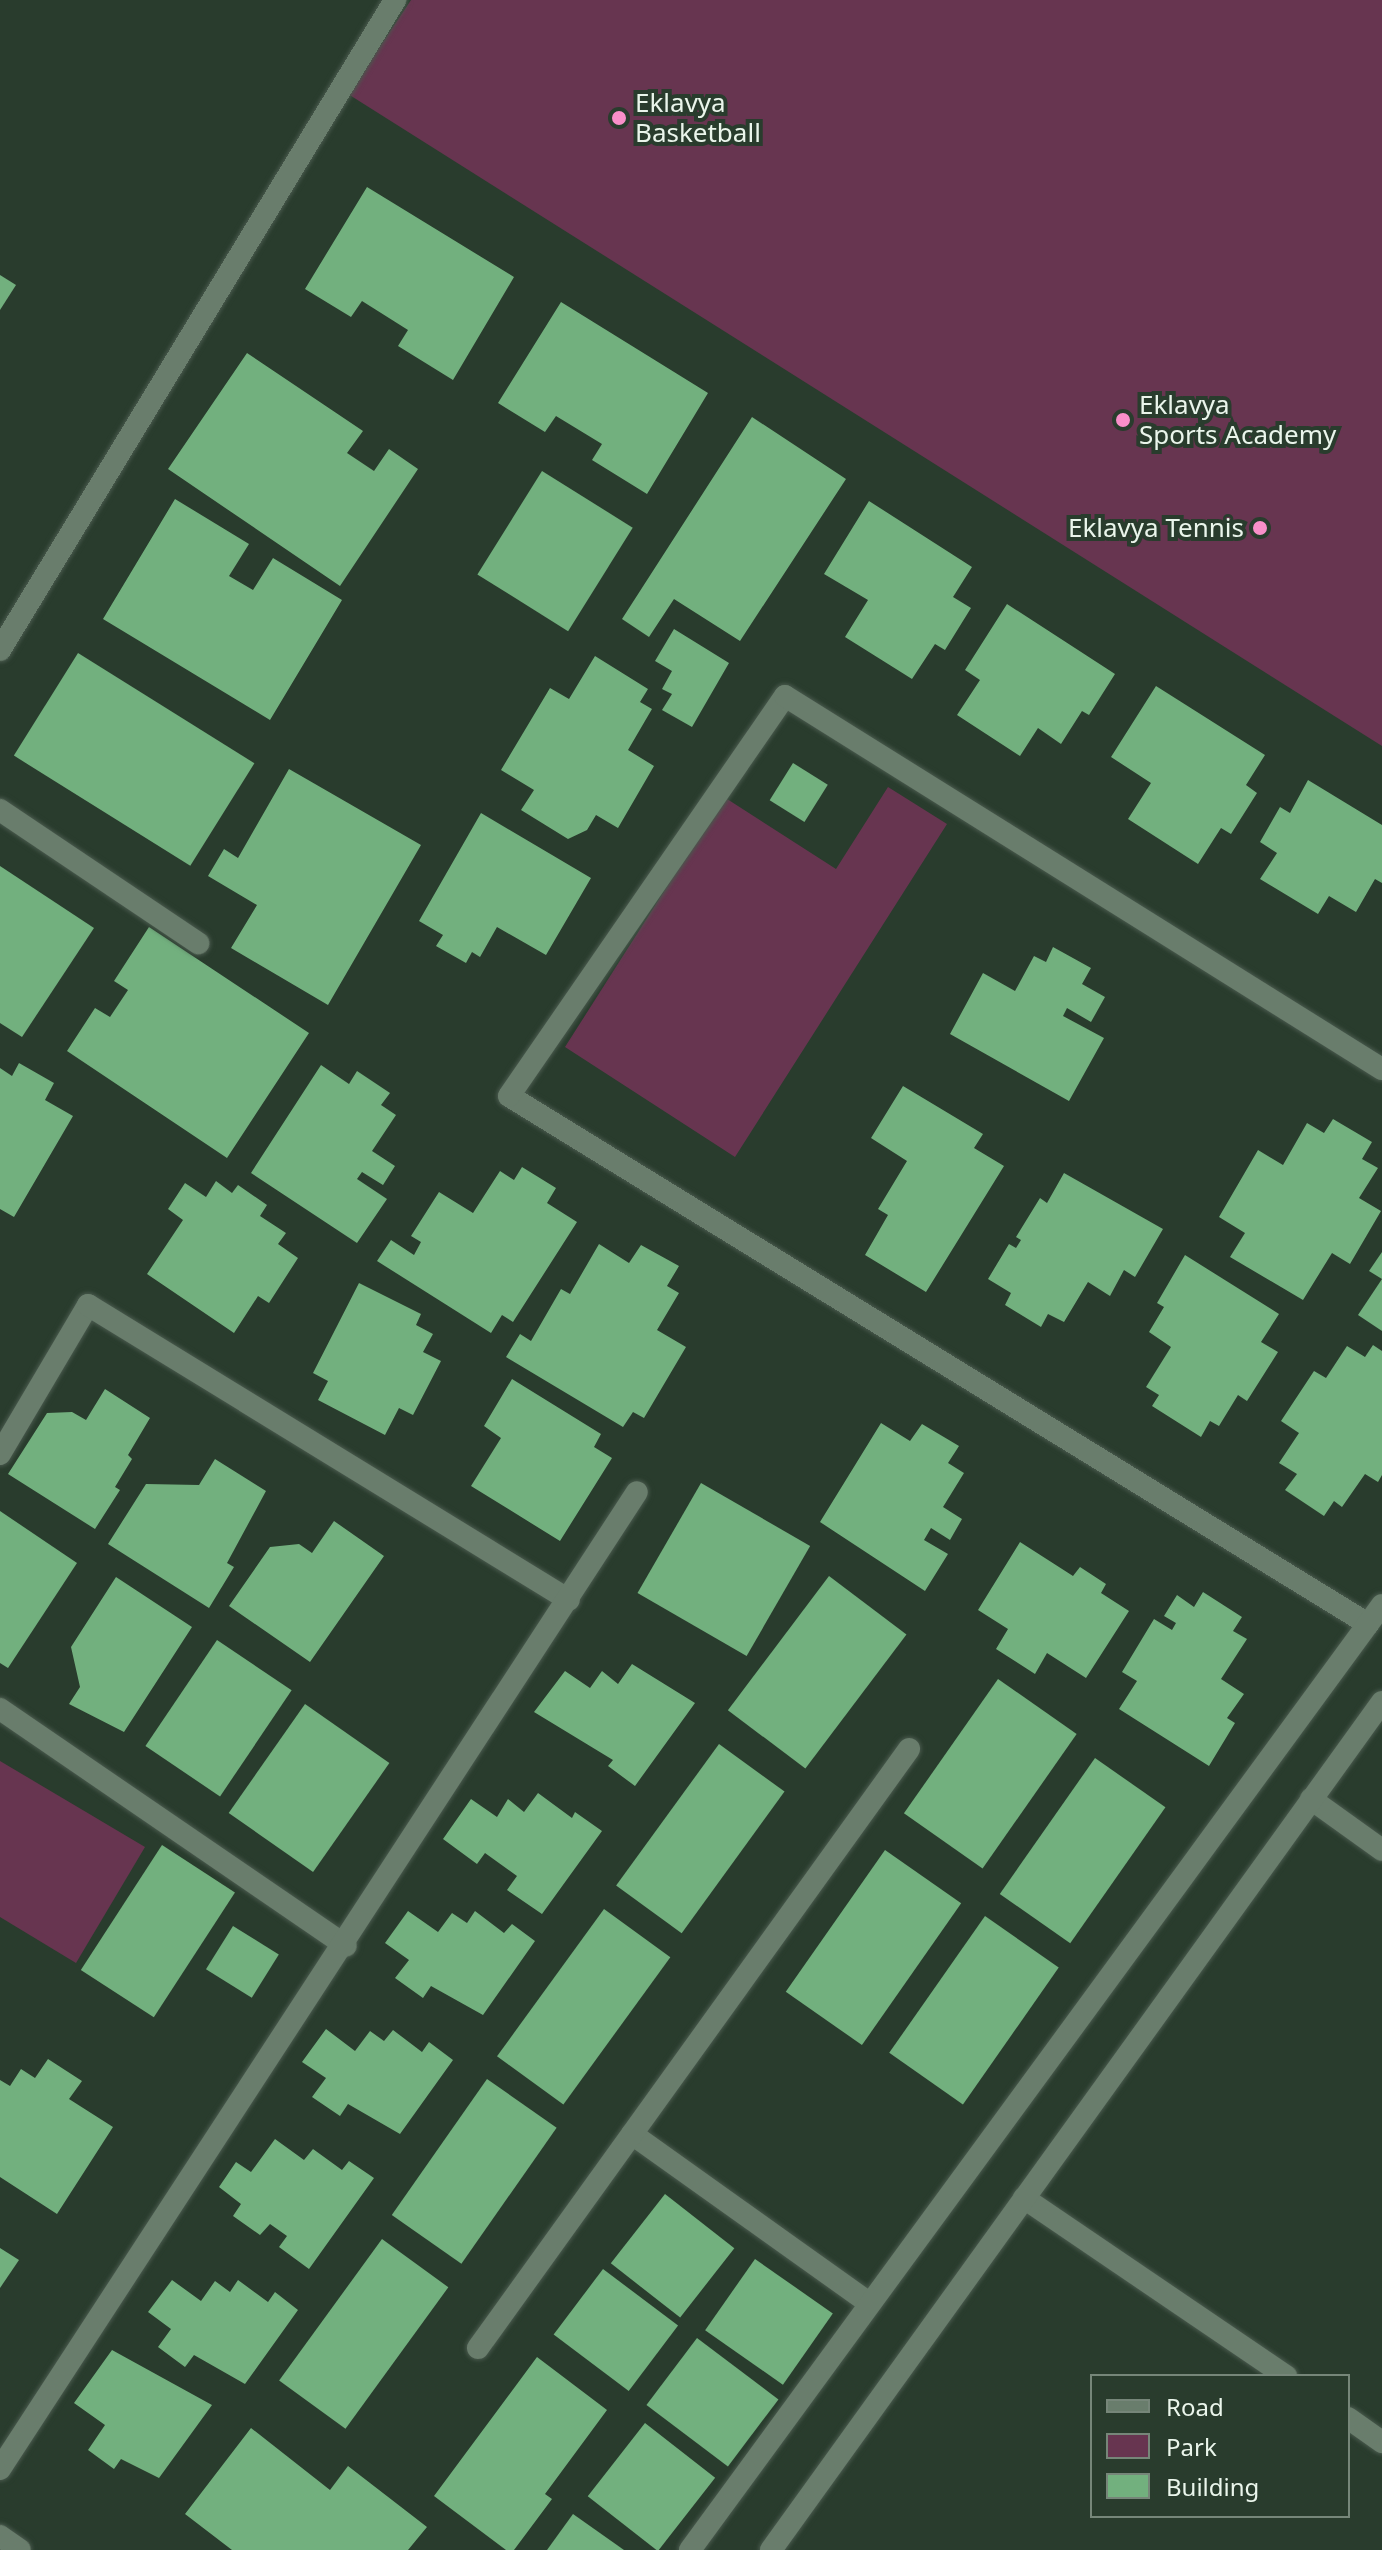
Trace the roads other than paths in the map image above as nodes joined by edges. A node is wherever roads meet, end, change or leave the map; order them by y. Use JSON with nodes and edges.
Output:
{"nodes":[{"id":1,"x":395,"y":0,"type":"edge"},
{"id":2,"x":0,"y":650,"type":"edge"},
{"id":3,"x":0,"y":810,"type":"edge"},
{"id":4,"x":198,"y":943,"type":"dead end"},
{"id":5,"x":1382,"y":1069,"type":"edge"},
{"id":6,"x":0,"y":1454,"type":"edge"},
{"id":7,"x":637,"y":1492,"type":"dead end"},
{"id":8,"x":569,"y":1600,"type":"junction"},
{"id":9,"x":1382,"y":1605,"type":"edge"},
{"id":10,"x":1368,"y":1624,"type":"junction"},
{"id":11,"x":1382,"y":1702,"type":"edge"},
{"id":12,"x":0,"y":1709,"type":"edge"},
{"id":13,"x":909,"y":1749,"type":"dead end"},
{"id":14,"x":1311,"y":1799,"type":"junction"},
{"id":15,"x":1382,"y":1850,"type":"edge"},
{"id":16,"x":346,"y":1946,"type":"junction"},
{"id":17,"x":632,"y":2134,"type":"junction"},
{"id":18,"x":1024,"y":2198,"type":"junction"},
{"id":19,"x":870,"y":2304,"type":"junction"},
{"id":20,"x":478,"y":2348,"type":"dead end"},
{"id":21,"x":1283,"y":2374,"type":"edge"},
{"id":22,"x":1350,"y":2419,"type":"edge"},
{"id":23,"x":1382,"y":2442,"type":"edge"},
{"id":24,"x":0,"y":2469,"type":"edge"},
{"id":25,"x":0,"y":2536,"type":"edge"},
{"id":26,"x":20,"y":2550,"type":"edge"},
{"id":27,"x":690,"y":2550,"type":"edge"},
{"id":28,"x":771,"y":2550,"type":"edge"}],
"edges":[{"from":1,"to":2,"type":"street"},
{"from":3,"to":4,"type":"street"},
{"from":5,"to":10,"type":"street"},
{"from":6,"to":8,"type":"street"},
{"from":7,"to":8,"type":"street"},
{"from":8,"to":16,"type":"street"},
{"from":9,"to":10,"type":"street"},
{"from":10,"to":19,"type":"street"},
{"from":11,"to":14,"type":"street"},
{"from":12,"to":16,"type":"street"},
{"from":13,"to":17,"type":"street"},
{"from":14,"to":15,"type":"street"},
{"from":14,"to":18,"type":"street"},
{"from":16,"to":24,"type":"street"},
{"from":17,"to":19,"type":"street"},
{"from":17,"to":20,"type":"street"},
{"from":18,"to":21,"type":"street"},
{"from":18,"to":28,"type":"street"},
{"from":19,"to":27,"type":"street"},
{"from":22,"to":23,"type":"street"},
{"from":25,"to":26,"type":"street"}]}
